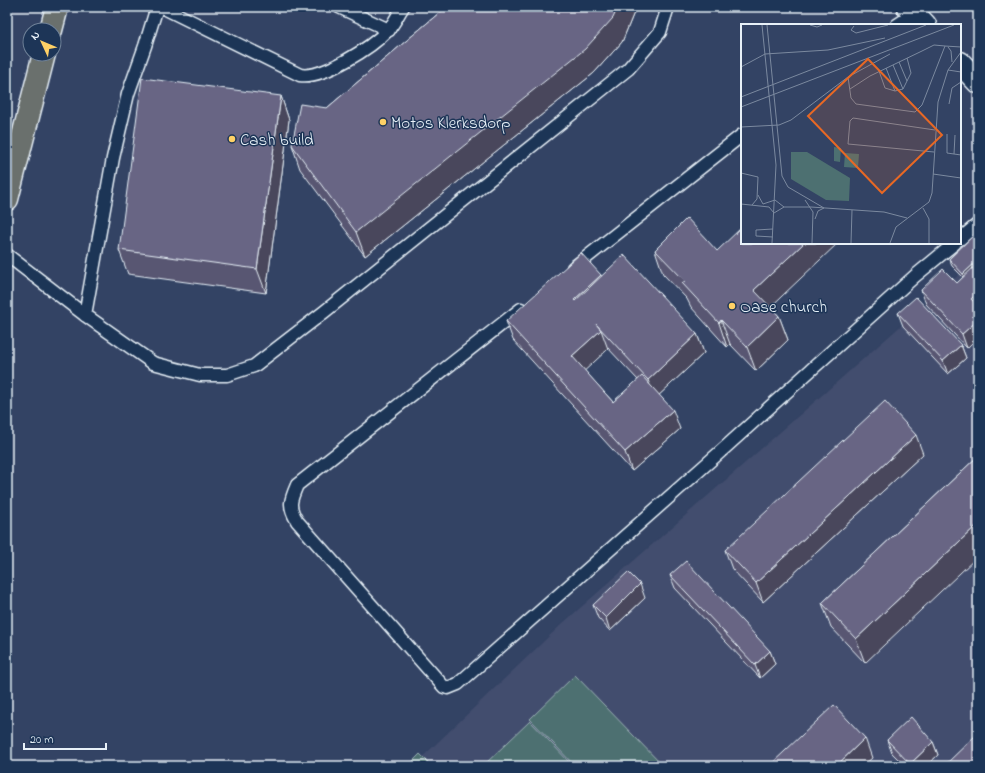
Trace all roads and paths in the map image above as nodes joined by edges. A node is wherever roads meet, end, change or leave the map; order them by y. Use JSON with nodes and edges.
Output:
{"nodes":[{"id":1,"x":57,"y":7,"type":"edge"},
{"id":2,"x":157,"y":7,"type":"edge"},
{"id":3,"x":162,"y":7,"type":"edge"},
{"id":4,"x":339,"y":7,"type":"edge"},
{"id":5,"x":403,"y":7,"type":"edge"},
{"id":6,"x":668,"y":7,"type":"edge"},
{"id":7,"x":53,"y":22,"type":"edge"},
{"id":8,"x":389,"y":30,"type":"junction"},
{"id":9,"x":42,"y":62,"type":"edge"},
{"id":10,"x":961,"y":64,"type":"edge"},
{"id":11,"x":978,"y":82,"type":"edge"},
{"id":12,"x":741,"y":136,"type":"edge"},
{"id":13,"x":7,"y":199,"type":"edge"},
{"id":14,"x":978,"y":224,"type":"edge"},
{"id":15,"x":961,"y":238,"type":"edge"},
{"id":16,"x":954,"y":244,"type":"edge"},
{"id":17,"x":7,"y":255,"type":"edge"},
{"id":18,"x":566,"y":273,"type":"edge"},
{"id":19,"x":529,"y":303,"type":"edge"},
{"id":20,"x":85,"y":315,"type":"junction"}],
"edges":[{"from":1,"to":7,"type":"highway"},
{"from":2,"to":20,"type":"lane"},
{"from":3,"to":8,"type":"lane"},
{"from":4,"to":8,"type":"lane"},
{"from":5,"to":8,"type":"lane"},
{"from":6,"to":20,"type":"lane"},
{"from":9,"to":13,"type":"highway"},
{"from":10,"to":11,"type":"street"},
{"from":12,"to":18,"type":"lane"},
{"from":14,"to":15,"type":"lane"},
{"from":16,"to":19,"type":"lane"},
{"from":17,"to":20,"type":"lane"}]}
